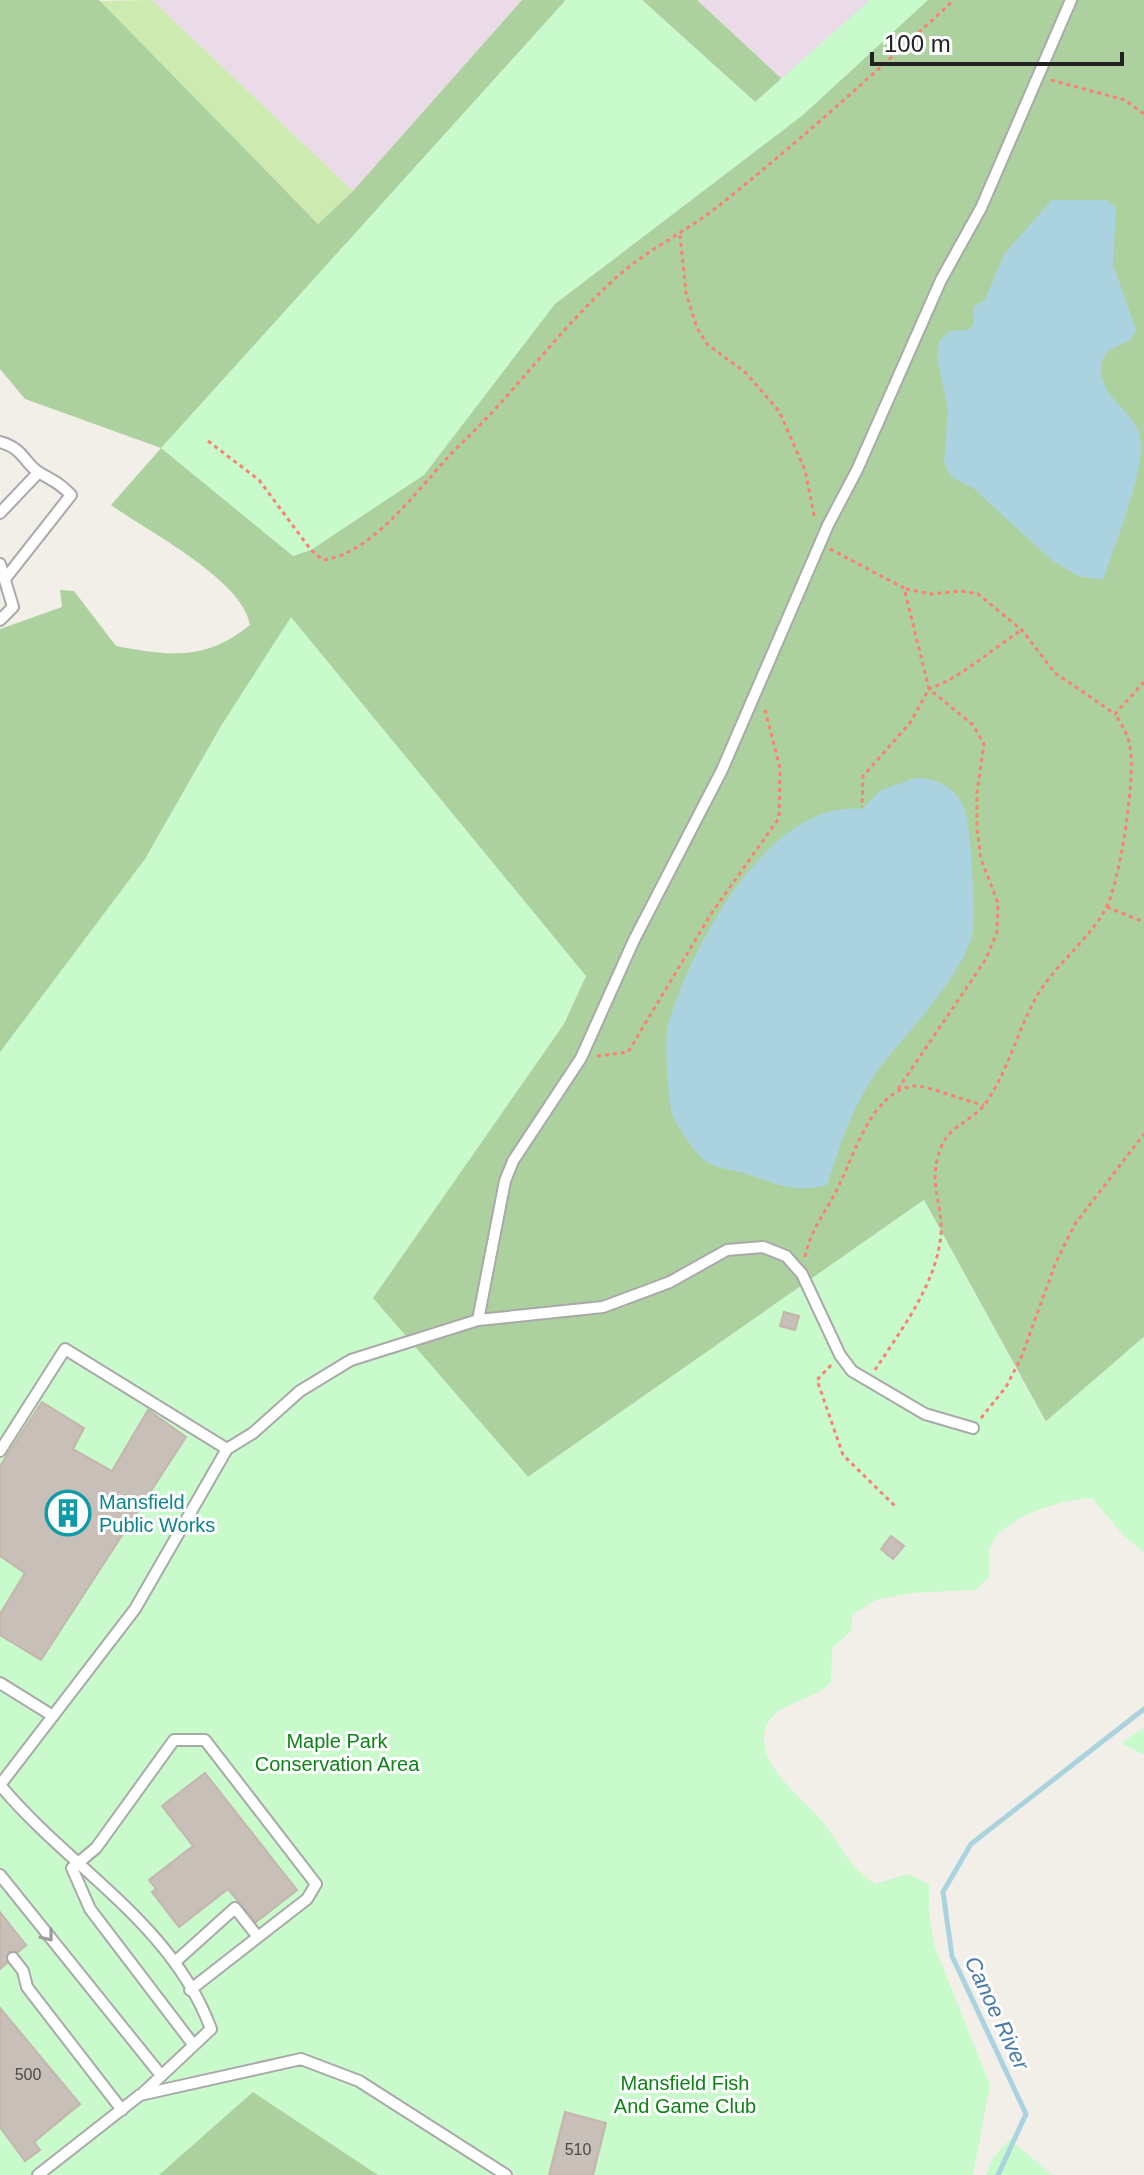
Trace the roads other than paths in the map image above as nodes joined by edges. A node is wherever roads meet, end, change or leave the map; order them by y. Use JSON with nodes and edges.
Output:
{"nodes":[{"id":1,"x":1071,"y":0,"type":"edge"},
{"id":2,"x":0,"y":442,"type":"edge"},
{"id":3,"x":38,"y":473,"type":"junction"},
{"id":4,"x":0,"y":513,"type":"edge"},
{"id":5,"x":0,"y":564,"type":"edge"},
{"id":6,"x":5,"y":579,"type":"junction"},
{"id":7,"x":0,"y":620,"type":"edge"},
{"id":8,"x":478,"y":1320,"type":"junction"},
{"id":9,"x":973,"y":1428,"type":"road end"},
{"id":10,"x":227,"y":1449,"type":"junction"},
{"id":11,"x":0,"y":1451,"type":"edge"},
{"id":12,"x":0,"y":1683,"type":"edge"},
{"id":13,"x":53,"y":1716,"type":"junction"},
{"id":14,"x":0,"y":1785,"type":"edge"},
{"id":15,"x":78,"y":1862,"type":"junction"},
{"id":16,"x":0,"y":1875,"type":"edge"},
{"id":17,"x":258,"y":1937,"type":"junction"},
{"id":18,"x":13,"y":1958,"type":"dead end"},
{"id":19,"x":175,"y":1962,"type":"junction"},
{"id":20,"x":190,"y":1990,"type":"junction"},
{"id":21,"x":192,"y":2043,"type":"junction"},
{"id":22,"x":160,"y":2074,"type":"junction"},
{"id":23,"x":140,"y":2095,"type":"junction"},
{"id":24,"x":122,"y":2110,"type":"junction"},
{"id":25,"x":38,"y":2175,"type":"edge"},
{"id":26,"x":506,"y":2175,"type":"edge"}],
"edges":[{"from":1,"to":8,"type":"lane"},
{"from":2,"to":3,"type":"lane"},
{"from":3,"to":4,"type":"lane"},
{"from":3,"to":6,"type":"lane"},
{"from":5,"to":6,"type":"lane"},
{"from":6,"to":7,"type":"lane"},
{"from":8,"to":9,"type":"lane"},
{"from":8,"to":10,"type":"lane"},
{"from":10,"to":11,"type":"lane"},
{"from":10,"to":13,"type":"lane"},
{"from":12,"to":13,"type":"lane"},
{"from":13,"to":14,"type":"lane"},
{"from":14,"to":15,"type":"lane"},
{"from":15,"to":17,"type":"lane"},
{"from":15,"to":19,"type":"lane"},
{"from":15,"to":21,"type":"lane"},
{"from":16,"to":22,"type":"lane","one_way":true},
{"from":17,"to":19,"type":"lane"},
{"from":17,"to":20,"type":"lane"},
{"from":18,"to":24,"type":"lane"},
{"from":19,"to":20,"type":"lane"},
{"from":20,"to":21,"type":"lane"},
{"from":21,"to":22,"type":"lane"},
{"from":22,"to":23,"type":"lane"},
{"from":23,"to":24,"type":"lane"},
{"from":23,"to":26,"type":"lane"},
{"from":24,"to":25,"type":"lane"}]}
